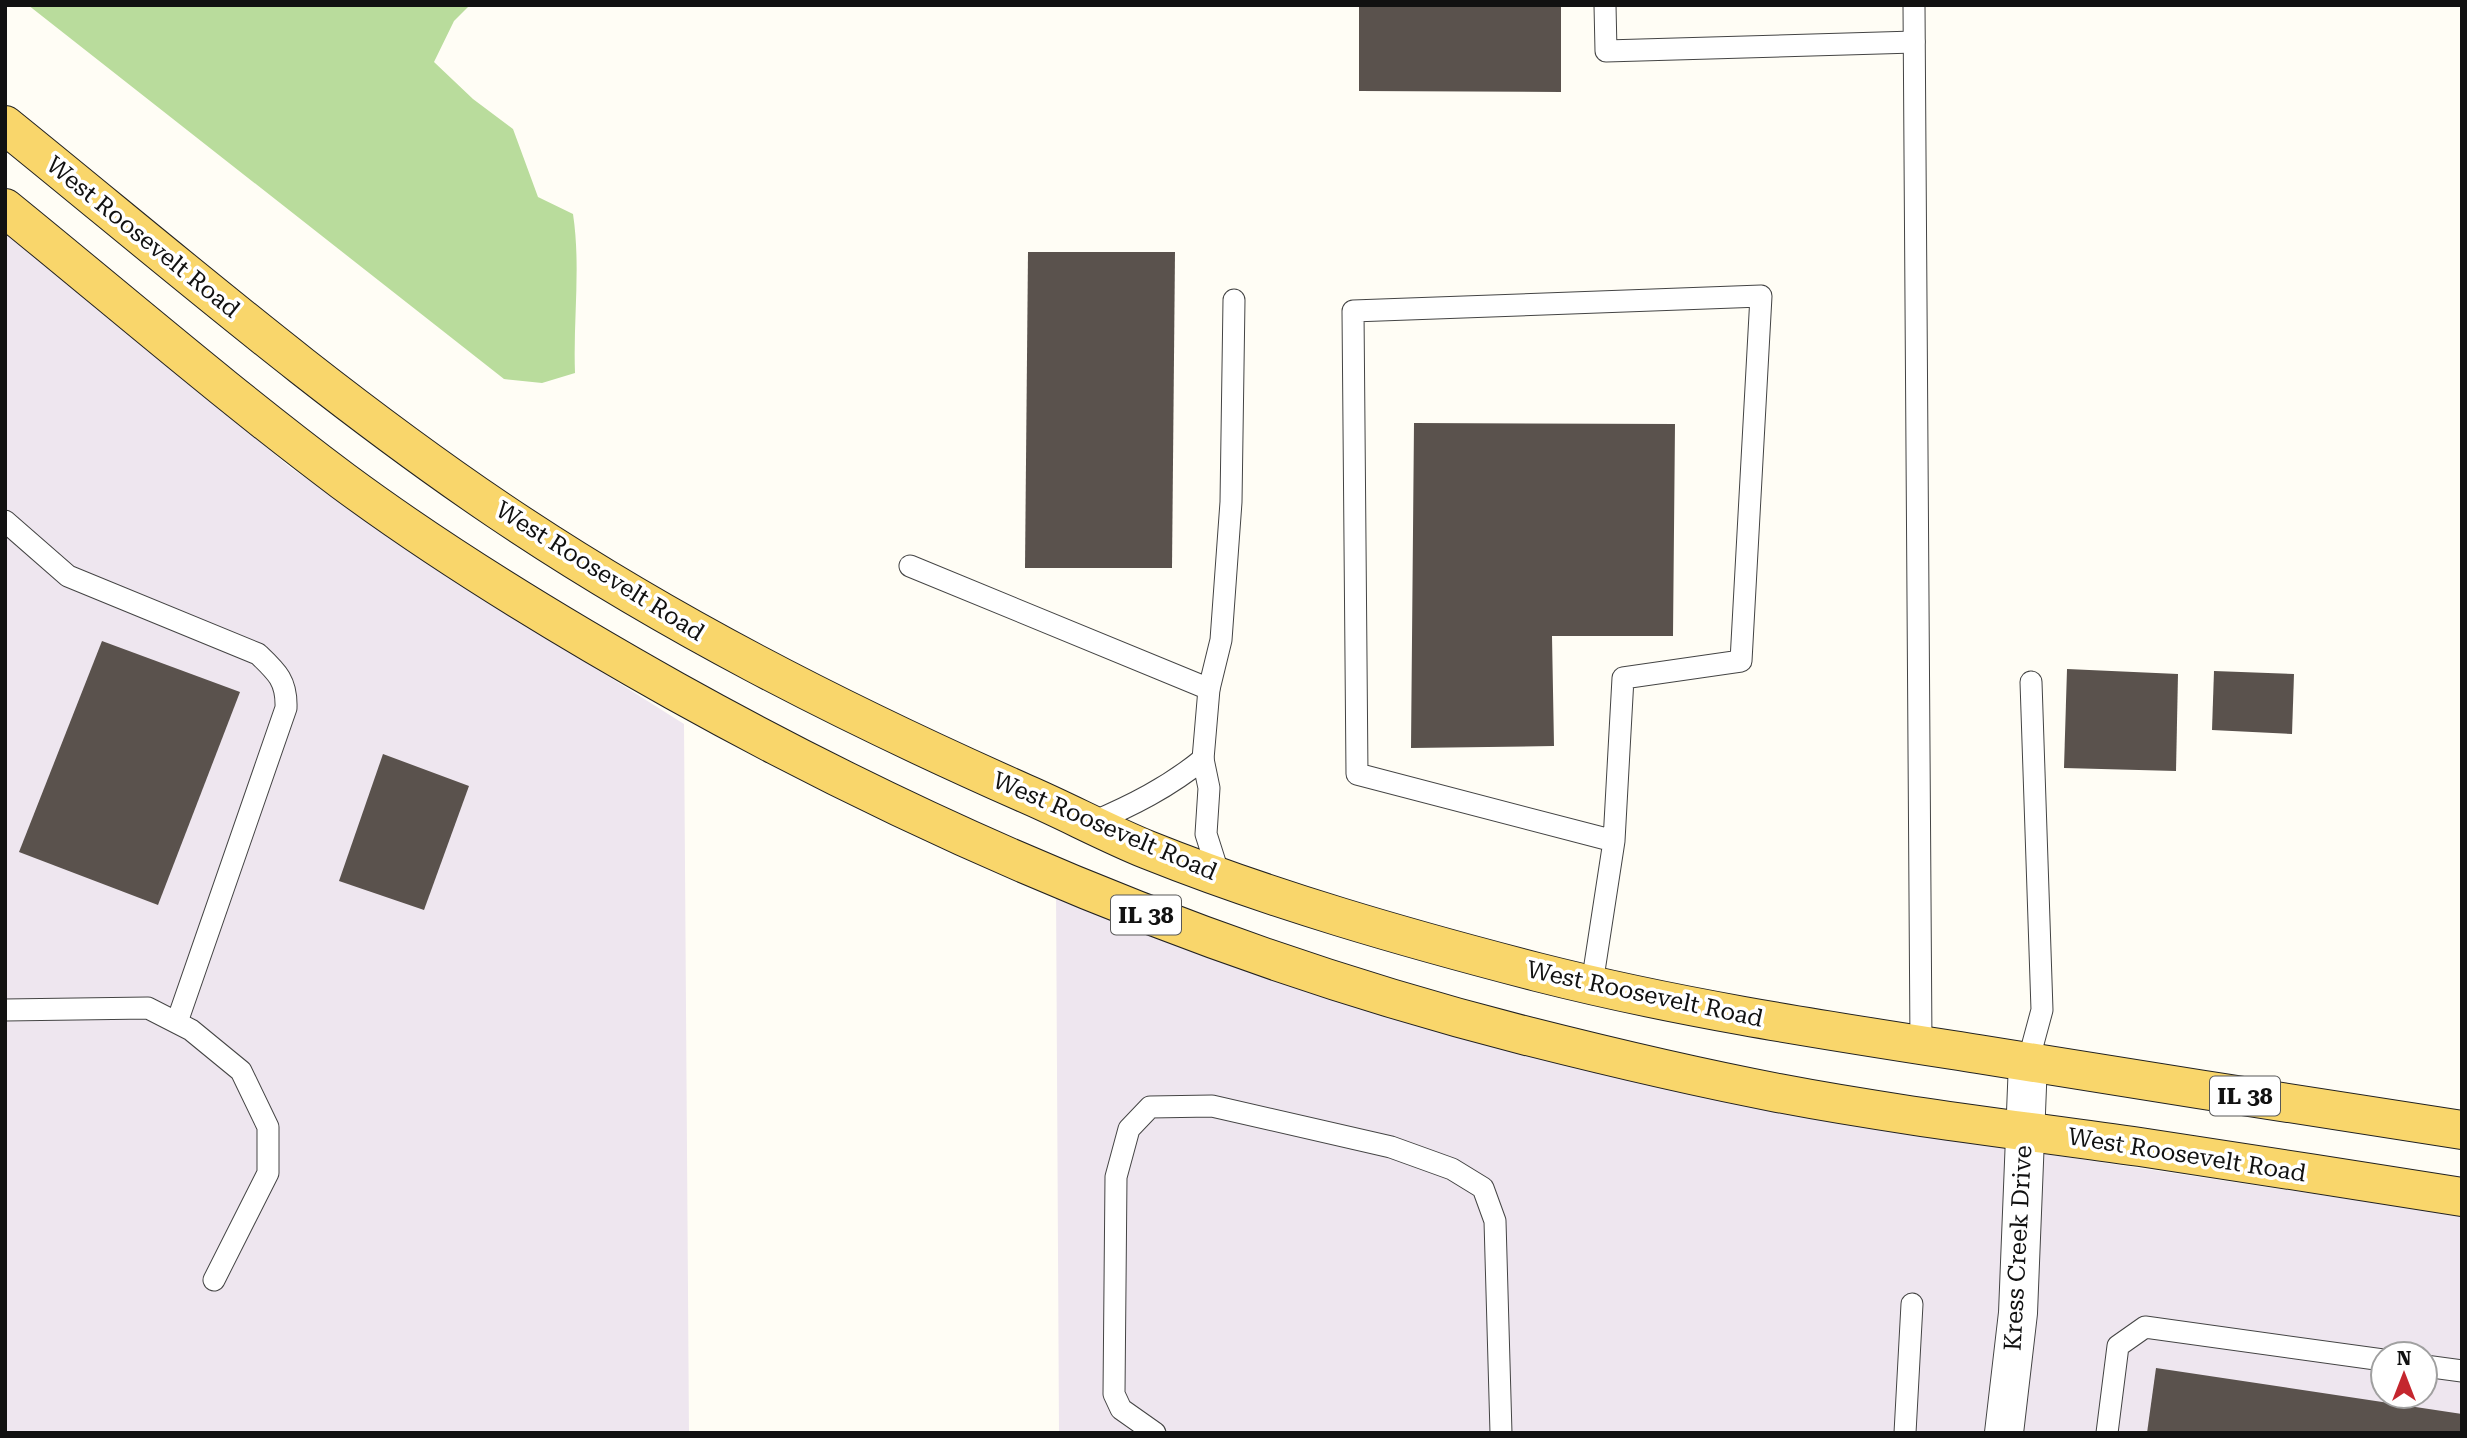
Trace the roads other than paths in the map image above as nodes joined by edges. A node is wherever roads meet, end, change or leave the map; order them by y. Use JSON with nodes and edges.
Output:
{"nodes":[{"id":1,"x":1605,"y":5,"type":"edge"},
{"id":2,"x":1914,"y":5,"type":"edge"},
{"id":3,"x":1914,"y":42,"type":"junction"},
{"id":4,"x":5,"y":125,"type":"edge"},
{"id":5,"x":5,"y":208,"type":"edge"},
{"id":6,"x":1234,"y":300,"type":"dead end"},
{"id":7,"x":5,"y":520,"type":"edge"},
{"id":8,"x":910,"y":566,"type":"dead end"},
{"id":9,"x":2031,"y":681,"type":"dead end"},
{"id":10,"x":1209,"y":689,"type":"junction"},
{"id":11,"x":1203,"y":759,"type":"junction"},
{"id":12,"x":1091,"y":823,"type":"junction"},
{"id":13,"x":1614,"y":841,"type":"junction"},
{"id":14,"x":1219,"y":875,"type":"junction"},
{"id":15,"x":1592,"y":984,"type":"junction"},
{"id":16,"x":5,"y":1010,"type":"edge"},
{"id":17,"x":177,"y":1022,"type":"junction"},
{"id":18,"x":1921,"y":1045,"type":"junction"},
{"id":19,"x":2028,"y":1062,"type":"junction"},
{"id":20,"x":2462,"y":1130,"type":"edge"},
{"id":21,"x":2024,"y":1131,"type":"junction"},
{"id":22,"x":2462,"y":1197,"type":"edge"},
{"id":23,"x":214,"y":1280,"type":"dead end"},
{"id":24,"x":1912,"y":1304,"type":"dead end"},
{"id":25,"x":2369,"y":1358,"type":"edge"},
{"id":26,"x":2439,"y":1368,"type":"edge"},
{"id":27,"x":2462,"y":1371,"type":"edge"},
{"id":28,"x":1155,"y":1433,"type":"edge"},
{"id":29,"x":1501,"y":1433,"type":"edge"},
{"id":30,"x":1905,"y":1433,"type":"edge"},
{"id":31,"x":2004,"y":1433,"type":"edge"},
{"id":32,"x":2107,"y":1433,"type":"edge"}],
"edges":[{"from":1,"to":3,"type":"lane"},
{"from":2,"to":3,"type":"lane"},
{"from":3,"to":18,"type":"lane"},
{"from":4,"to":12,"type":"main road","name":"West Roosevelt Road","number":"IL 38"},
{"from":5,"to":21,"type":"main road","name":"West Roosevelt Road","number":"IL 38"},
{"from":6,"to":10,"type":"lane"},
{"from":7,"to":17,"type":"lane"},
{"from":8,"to":10,"type":"lane"},
{"from":9,"to":19,"type":"lane"},
{"from":10,"to":11,"type":"lane"},
{"from":11,"to":12,"type":"lane"},
{"from":11,"to":14,"type":"lane"},
{"from":12,"to":14,"type":"main road","name":"West Roosevelt Road","number":"IL 38"},
{"from":13,"to":13,"type":"lane"},
{"from":13,"to":15,"type":"lane"},
{"from":14,"to":15,"type":"main road","name":"West Roosevelt Road","number":"IL 38"},
{"from":15,"to":18,"type":"main road","name":"West Roosevelt Road","number":"IL 38"},
{"from":16,"to":17,"type":"lane"},
{"from":17,"to":23,"type":"lane"},
{"from":18,"to":19,"type":"main road","name":"West Roosevelt Road","number":"IL 38"},
{"from":19,"to":20,"type":"main road","name":"West Roosevelt Road","number":"IL 38"},
{"from":19,"to":21,"type":"street","name":"Kress Creek Drive"},
{"from":21,"to":22,"type":"main road","name":"West Roosevelt Road","number":"IL 38"},
{"from":21,"to":31,"type":"street","name":"Kress Creek Drive"},
{"from":24,"to":30,"type":"lane"},
{"from":25,"to":32,"type":"lane"},
{"from":26,"to":27,"type":"lane"},
{"from":28,"to":29,"type":"lane"}]}
